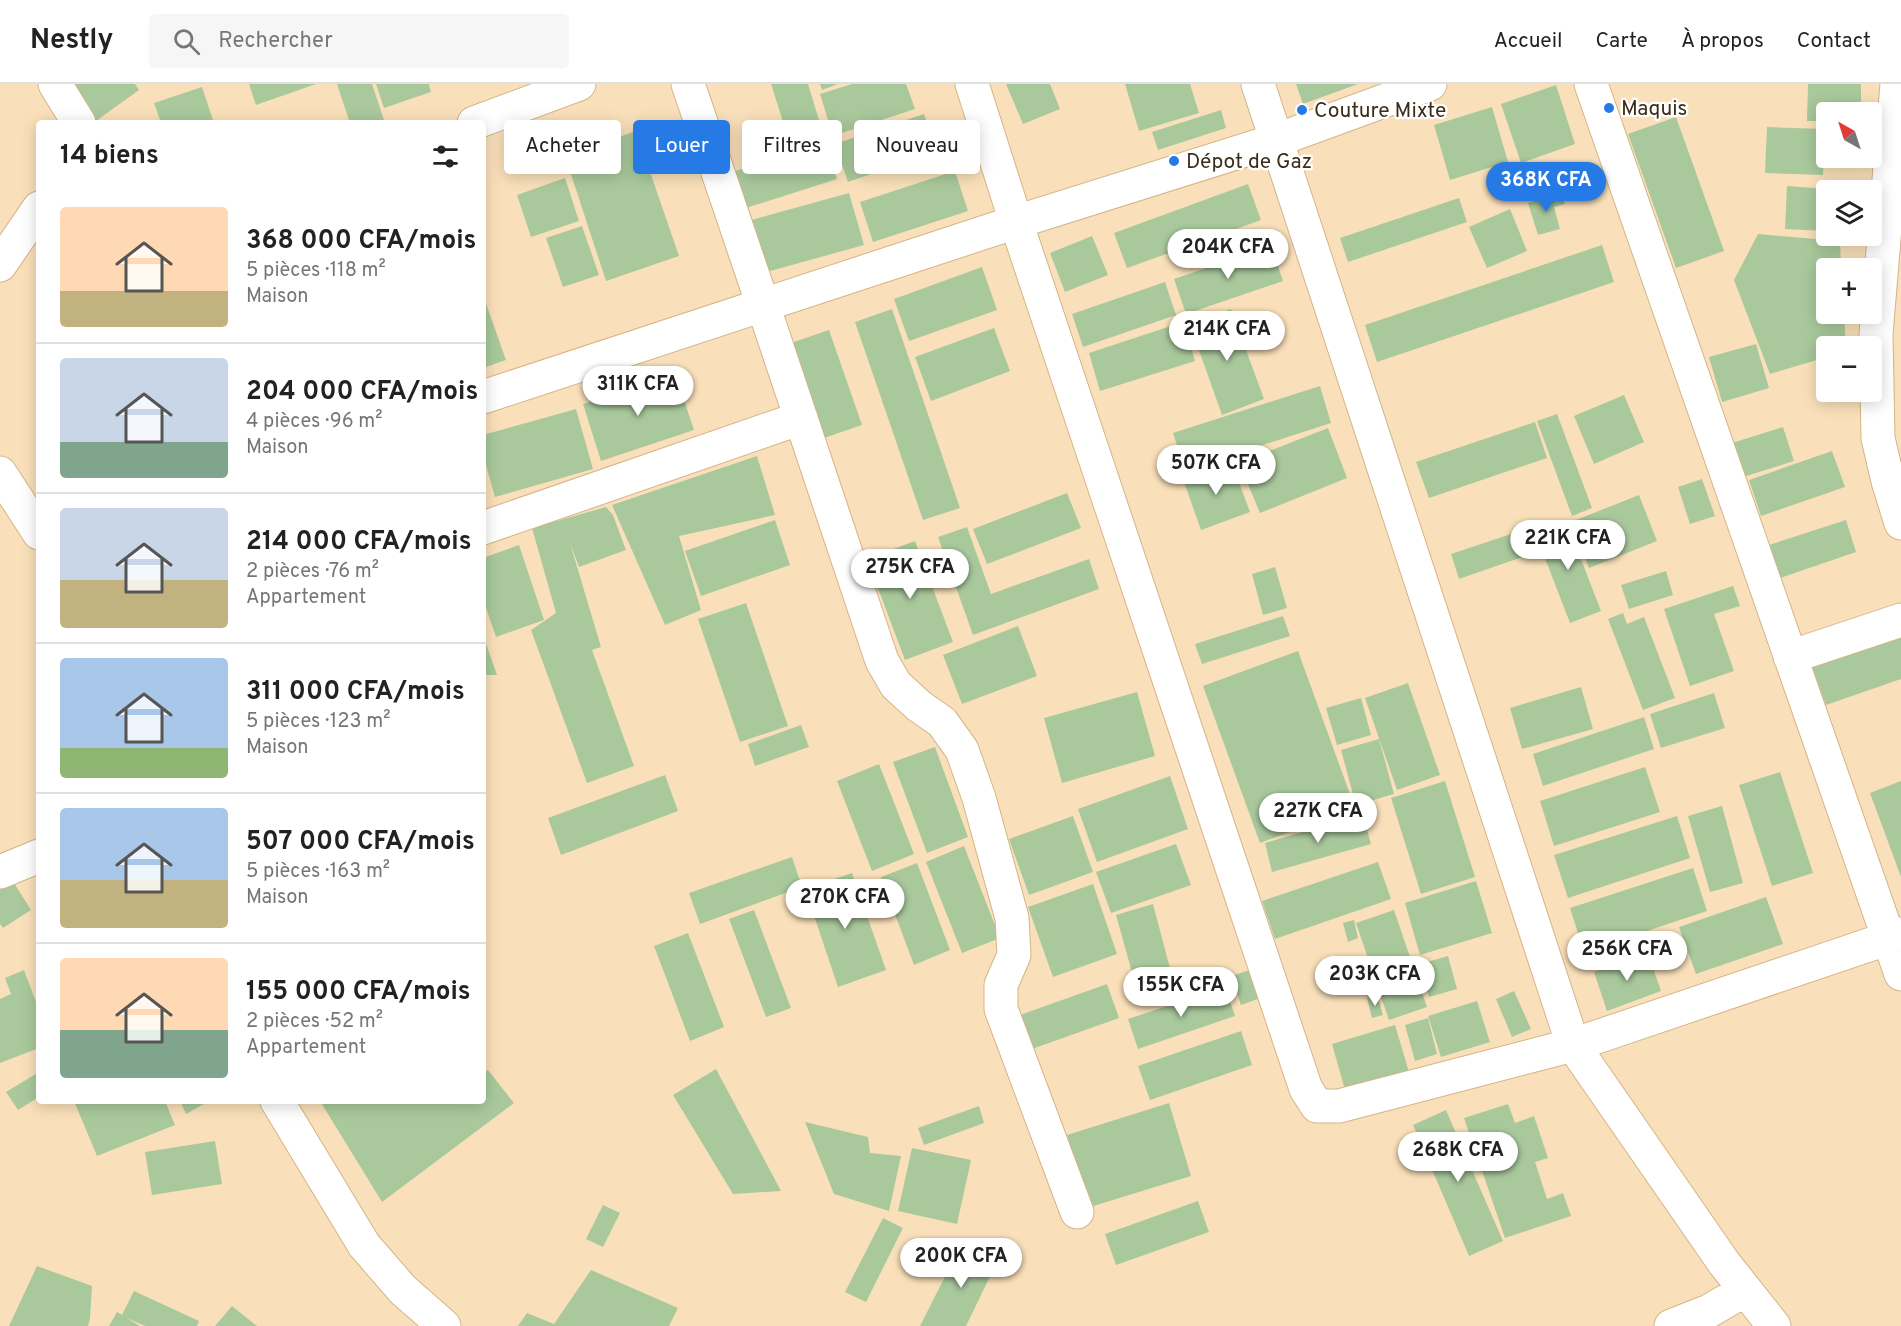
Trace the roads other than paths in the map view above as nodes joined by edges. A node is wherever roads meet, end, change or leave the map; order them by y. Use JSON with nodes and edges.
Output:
{"nodes":[{"id":1,"x":55,"y":84,"type":"edge"},
{"id":2,"x":579,"y":84,"type":"edge"},
{"id":3,"x":688,"y":84,"type":"edge"},
{"id":4,"x":972,"y":84,"type":"edge"},
{"id":5,"x":1258,"y":84,"type":"edge"},
{"id":6,"x":1430,"y":84,"type":"edge"},
{"id":7,"x":1592,"y":84,"type":"edge"},
{"id":8,"x":1898,"y":84,"type":"edge"},
{"id":9,"x":77,"y":120,"type":"edge"},
{"id":10,"x":482,"y":120,"type":"edge"},
{"id":11,"x":1277,"y":140,"type":"junction"},
{"id":12,"x":36,"y":212,"type":"edge"},
{"id":13,"x":1016,"y":222,"type":"junction"},
{"id":14,"x":0,"y":265,"type":"edge"},
{"id":15,"x":763,"y":305,"type":"junction"},
{"id":16,"x":486,"y":396,"type":"edge"},
{"id":17,"x":801,"y":418,"type":"junction"},
{"id":18,"x":0,"y":473,"type":"edge"},
{"id":19,"x":1901,"y":523,"type":"edge"},
{"id":20,"x":486,"y":527,"type":"edge"},
{"id":21,"x":36,"y":528,"type":"edge"},
{"id":22,"x":1901,"y":620,"type":"edge"},
{"id":23,"x":1790,"y":657,"type":"junction"},
{"id":24,"x":36,"y":857,"type":"edge"},
{"id":25,"x":0,"y":872,"type":"edge"},
{"id":26,"x":1895,"y":936,"type":"edge"},
{"id":27,"x":1901,"y":974,"type":"edge"},
{"id":28,"x":1573,"y":1045,"type":"junction"},
{"id":29,"x":279,"y":1104,"type":"edge"},
{"id":30,"x":1077,"y":1212,"type":"dead end"},
{"id":31,"x":1745,"y":1290,"type":"junction"},
{"id":32,"x":444,"y":1326,"type":"edge"},
{"id":33,"x":1671,"y":1326,"type":"edge"},
{"id":34,"x":1774,"y":1326,"type":"edge"}],
"edges":[{"from":1,"to":9,"type":"street"},
{"from":2,"to":10,"type":"street"},
{"from":3,"to":15,"type":"street"},
{"from":4,"to":13,"type":"street"},
{"from":5,"to":11,"type":"street"},
{"from":6,"to":11,"type":"street"},
{"from":7,"to":23,"type":"street"},
{"from":8,"to":19,"type":"street"},
{"from":11,"to":13,"type":"street"},
{"from":11,"to":28,"type":"street"},
{"from":12,"to":14,"type":"street"},
{"from":13,"to":15,"type":"street"},
{"from":13,"to":28,"type":"street"},
{"from":15,"to":16,"type":"street"},
{"from":15,"to":17,"type":"street"},
{"from":17,"to":20,"type":"street"},
{"from":17,"to":30,"type":"street"},
{"from":18,"to":21,"type":"street"},
{"from":22,"to":23,"type":"street"},
{"from":23,"to":26,"type":"street"},
{"from":24,"to":25,"type":"street"},
{"from":26,"to":27,"type":"street"},
{"from":26,"to":28,"type":"street"},
{"from":28,"to":31,"type":"street"},
{"from":29,"to":32,"type":"street"},
{"from":31,"to":33,"type":"street"},
{"from":31,"to":34,"type":"street"}]}
